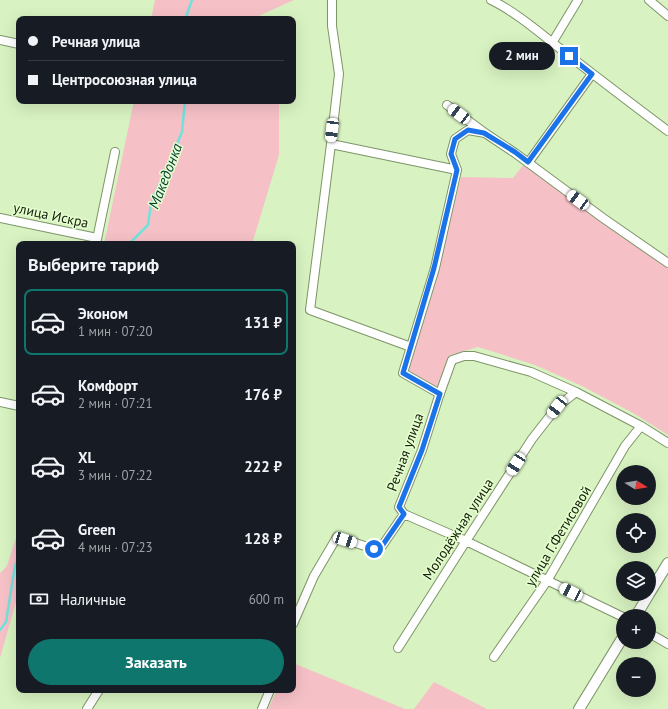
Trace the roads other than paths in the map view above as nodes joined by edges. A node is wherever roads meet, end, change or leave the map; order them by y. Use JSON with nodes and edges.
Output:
{"nodes":[{"id":1,"x":332,"y":0,"type":"edge"},
{"id":2,"x":491,"y":0,"type":"edge"},
{"id":3,"x":578,"y":0,"type":"edge"},
{"id":4,"x":649,"y":0,"type":"edge"},
{"id":5,"x":668,"y":16,"type":"edge"},
{"id":6,"x":0,"y":40,"type":"edge"},
{"id":7,"x":16,"y":43,"type":"edge"},
{"id":8,"x":552,"y":43,"type":"junction"},
{"id":9,"x":592,"y":74,"type":"junction"},
{"id":10,"x":446,"y":105,"type":"dead end"},
{"id":11,"x":668,"y":131,"type":"edge"},
{"id":12,"x":484,"y":133,"type":"junction"},
{"id":13,"x":331,"y":144,"type":"junction"},
{"id":14,"x":115,"y":152,"type":"dead end"},
{"id":15,"x":528,"y":162,"type":"junction"},
{"id":16,"x":457,"y":170,"type":"junction"},
{"id":17,"x":0,"y":218,"type":"edge"},
{"id":18,"x":96,"y":241,"type":"edge"},
{"id":19,"x":668,"y":263,"type":"edge"},
{"id":20,"x":411,"y":347,"type":"junction"},
{"id":21,"x":576,"y":392,"type":"junction"},
{"id":22,"x":440,"y":394,"type":"junction"},
{"id":23,"x":0,"y":402,"type":"edge"},
{"id":24,"x":16,"y":405,"type":"edge"},
{"id":25,"x":641,"y":426,"type":"junction"},
{"id":26,"x":668,"y":443,"type":"edge"},
{"id":27,"x":404,"y":514,"type":"junction"},
{"id":28,"x":466,"y":541,"type":"junction"},
{"id":29,"x":668,"y":563,"type":"edge"},
{"id":30,"x":547,"y":581,"type":"junction"},
{"id":31,"x":656,"y":583,"type":"edge"},
{"id":32,"x":616,"y":614,"type":"edge"},
{"id":33,"x":296,"y":617,"type":"edge"},
{"id":34,"x":656,"y":637,"type":"edge"},
{"id":35,"x":668,"y":644,"type":"edge"},
{"id":36,"x":398,"y":648,"type":"dead end"},
{"id":37,"x":616,"y":648,"type":"edge"},
{"id":38,"x":494,"y":657,"type":"dead end"},
{"id":39,"x":97,"y":693,"type":"edge"},
{"id":40,"x":269,"y":693,"type":"edge"},
{"id":41,"x":87,"y":709,"type":"edge"},
{"id":42,"x":262,"y":709,"type":"edge"},
{"id":43,"x":579,"y":709,"type":"edge"}],
"edges":[{"from":1,"to":13,"type":"street"},
{"from":2,"to":8,"type":"street"},
{"from":3,"to":8,"type":"street"},
{"from":4,"to":5,"type":"street"},
{"from":6,"to":7,"type":"street"},
{"from":8,"to":9,"type":"street"},
{"from":9,"to":11,"type":"street"},
{"from":9,"to":15,"type":"street"},
{"from":10,"to":12,"type":"street"},
{"from":12,"to":15,"type":"street"},
{"from":12,"to":16,"type":"street"},
{"from":13,"to":16,"type":"street"},
{"from":13,"to":20,"type":"street"},
{"from":14,"to":18,"type":"street"},
{"from":15,"to":19,"type":"street"},
{"from":16,"to":20,"type":"street"},
{"from":17,"to":18,"type":"street","name":"улица Искра"},
{"from":20,"to":22,"type":"street"},
{"from":21,"to":22,"type":"street","name":"Речная улица"},
{"from":21,"to":25,"type":"street"},
{"from":21,"to":28,"type":"street","name":"Молодёжная улица"},
{"from":22,"to":27,"type":"street","name":"Речная улица"},
{"from":23,"to":24,"type":"street"},
{"from":25,"to":26,"type":"street"},
{"from":25,"to":30,"type":"street","name":"улица Г.Фетисовой"},
{"from":27,"to":28,"type":"street"},
{"from":27,"to":33,"type":"street"},
{"from":28,"to":30,"type":"street"},
{"from":28,"to":36,"type":"street","name":"Молодёжная улица"},
{"from":29,"to":31,"type":"street"},
{"from":30,"to":32,"type":"street"},
{"from":30,"to":38,"type":"street","name":"улица Г.Фетисовой"},
{"from":34,"to":35,"type":"street"},
{"from":37,"to":43,"type":"street"},
{"from":39,"to":41,"type":"street"},
{"from":40,"to":42,"type":"street"}]}
